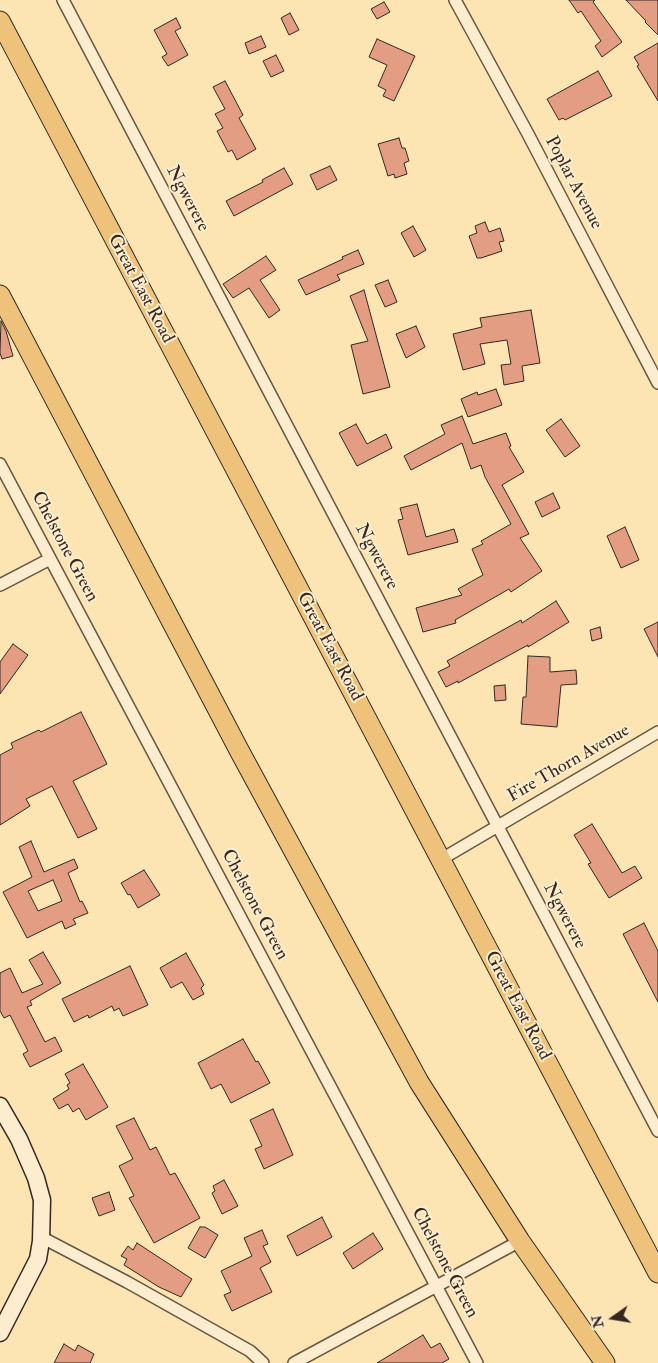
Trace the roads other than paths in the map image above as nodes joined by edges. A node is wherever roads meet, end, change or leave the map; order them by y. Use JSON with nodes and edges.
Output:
{"nodes":[{"id":1,"x":63,"y":0,"type":"edge"},
{"id":2,"x":455,"y":0,"type":"edge"},
{"id":3,"x":0,"y":21,"type":"edge"},
{"id":4,"x":0,"y":295,"type":"edge"},
{"id":5,"x":658,"y":383,"type":"edge"},
{"id":6,"x":0,"y":464,"type":"edge"},
{"id":7,"x":50,"y":559,"type":"junction"},
{"id":8,"x":0,"y":586,"type":"edge"},
{"id":9,"x":658,"y":732,"type":"edge"},
{"id":10,"x":497,"y":826,"type":"junction"},
{"id":11,"x":440,"y":860,"type":"junction"},
{"id":12,"x":0,"y":1106,"type":"edge"},
{"id":13,"x":658,"y":1131,"type":"edge"},
{"id":14,"x":41,"y":1237,"type":"junction"},
{"id":15,"x":520,"y":1241,"type":"junction"},
{"id":16,"x":658,"y":1273,"type":"edge"},
{"id":17,"x":437,"y":1287,"type":"junction"},
{"id":18,"x":0,"y":1333,"type":"edge"},
{"id":19,"x":263,"y":1363,"type":"edge"},
{"id":20,"x":294,"y":1363,"type":"edge"},
{"id":21,"x":477,"y":1363,"type":"edge"},
{"id":22,"x":605,"y":1363,"type":"edge"}],
"edges":[{"from":1,"to":10,"type":"street","name":"Ngwerere"},
{"from":2,"to":5,"type":"street","name":"Poplar Avenue"},
{"from":3,"to":11,"type":"main road","name":"Great East Road"},
{"from":4,"to":15,"type":"main road"},
{"from":6,"to":7,"type":"street","name":"Chelstone Green"},
{"from":7,"to":8,"type":"street"},
{"from":7,"to":17,"type":"street","name":"Chelstone Green"},
{"from":9,"to":10,"type":"street","name":"Fire Thorn Avenue"},
{"from":10,"to":11,"type":"street","name":"Fire Thorn Avenue"},
{"from":10,"to":13,"type":"street","name":"Ngwerere"},
{"from":11,"to":16,"type":"main road","name":"Great East Road"},
{"from":12,"to":14,"type":"street"},
{"from":14,"to":18,"type":"street"},
{"from":14,"to":19,"type":"street"},
{"from":15,"to":17,"type":"street"},
{"from":15,"to":22,"type":"main road"},
{"from":17,"to":20,"type":"street"},
{"from":17,"to":21,"type":"street","name":"Chelstone Green"}]}
